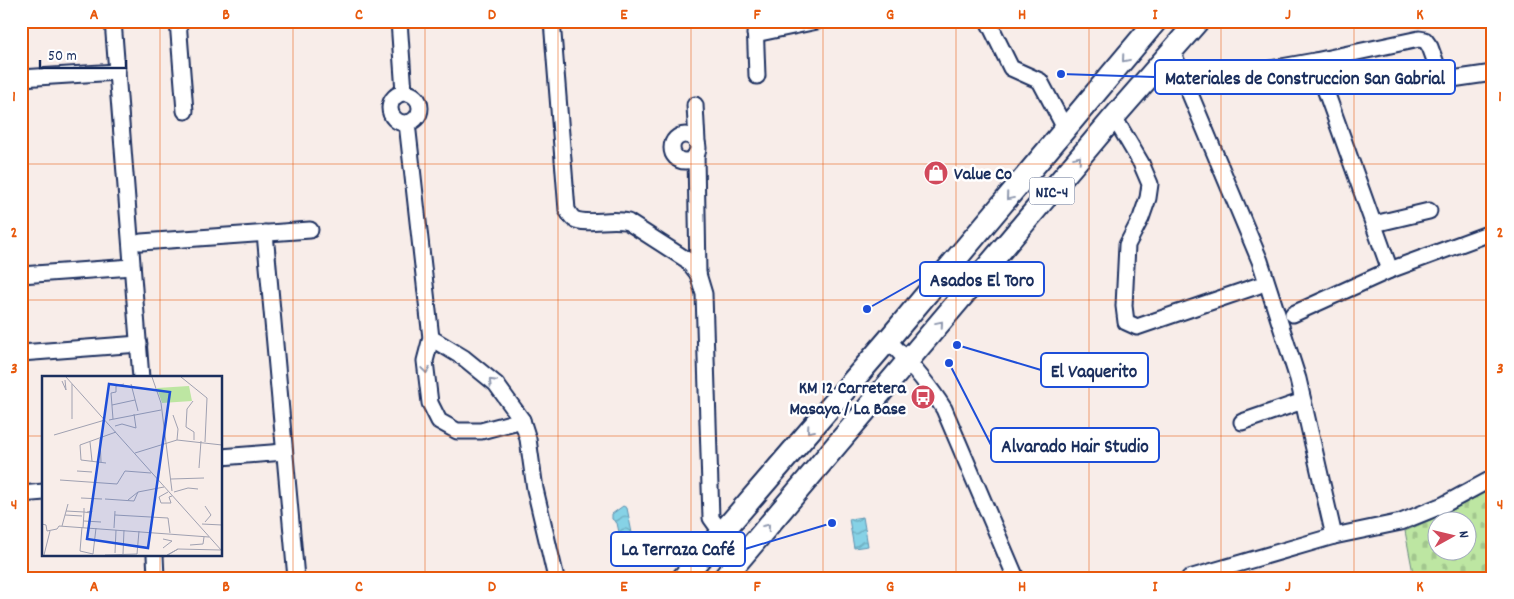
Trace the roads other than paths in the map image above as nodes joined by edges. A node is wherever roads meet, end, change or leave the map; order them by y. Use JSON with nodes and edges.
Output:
{"nodes":[{"id":1,"x":113,"y":21,"type":"edge"},
{"id":2,"x":178,"y":21,"type":"edge"},
{"id":3,"x":399,"y":21,"type":"edge"},
{"id":4,"x":552,"y":21,"type":"edge"},
{"id":5,"x":817,"y":21,"type":"edge"},
{"id":6,"x":988,"y":21,"type":"edge"},
{"id":7,"x":1156,"y":21,"type":"edge"},
{"id":8,"x":1198,"y":21,"type":"edge"},
{"id":9,"x":755,"y":28,"type":"edge"},
{"id":10,"x":1172,"y":52,"type":"junction"},
{"id":11,"x":1315,"y":61,"type":"junction"},
{"id":12,"x":117,"y":72,"type":"junction"},
{"id":13,"x":1493,"y":72,"type":"edge"},
{"id":14,"x":757,"y":76,"type":"dead end"},
{"id":15,"x":21,"y":78,"type":"edge"},
{"id":16,"x":1104,"y":84,"type":"junction"},
{"id":17,"x":1187,"y":84,"type":"junction"},
{"id":18,"x":404,"y":92,"type":"junction"},
{"id":19,"x":1131,"y":98,"type":"junction"},
{"id":20,"x":695,"y":104,"type":"dead end"},
{"id":21,"x":1087,"y":104,"type":"junction"},
{"id":22,"x":185,"y":111,"type":"dead end"},
{"id":23,"x":1110,"y":122,"type":"junction"},
{"id":24,"x":407,"y":124,"type":"junction"},
{"id":25,"x":1066,"y":130,"type":"junction"},
{"id":26,"x":1430,"y":211,"type":"dead end"},
{"id":27,"x":1374,"y":224,"type":"junction"},
{"id":28,"x":310,"y":230,"type":"dead end"},
{"id":29,"x":1493,"y":232,"type":"edge"},
{"id":30,"x":265,"y":233,"type":"junction"},
{"id":31,"x":141,"y":242,"type":"dead end"},
{"id":32,"x":132,"y":267,"type":"junction"},
{"id":33,"x":1390,"y":270,"type":"junction"},
{"id":34,"x":698,"y":274,"type":"junction"},
{"id":35,"x":21,"y":275,"type":"edge"},
{"id":36,"x":1258,"y":286,"type":"dead end"},
{"id":37,"x":1293,"y":314,"type":"dead end"},
{"id":38,"x":431,"y":338,"type":"junction"},
{"id":39,"x":888,"y":340,"type":"junction"},
{"id":40,"x":139,"y":344,"type":"junction"},
{"id":41,"x":21,"y":353,"type":"edge"},
{"id":42,"x":909,"y":361,"type":"junction"},
{"id":43,"x":142,"y":376,"type":"edge"},
{"id":44,"x":1303,"y":401,"type":"junction"},
{"id":45,"x":522,"y":420,"type":"junction"},
{"id":46,"x":1242,"y":422,"type":"dead end"},
{"id":47,"x":284,"y":452,"type":"junction"},
{"id":48,"x":222,"y":457,"type":"edge"},
{"id":49,"x":1493,"y":478,"type":"edge"},
{"id":50,"x":42,"y":492,"type":"edge"},
{"id":51,"x":21,"y":494,"type":"edge"},
{"id":52,"x":721,"y":532,"type":"junction"},
{"id":53,"x":1334,"y":536,"type":"junction"},
{"id":54,"x":155,"y":556,"type":"edge"},
{"id":55,"x":156,"y":578,"type":"edge"},
{"id":56,"x":296,"y":578,"type":"edge"},
{"id":57,"x":556,"y":578,"type":"edge"},
{"id":58,"x":683,"y":578,"type":"edge"},
{"id":59,"x":724,"y":578,"type":"edge"},
{"id":60,"x":1016,"y":578,"type":"edge"},
{"id":61,"x":1189,"y":578,"type":"edge"}],
"edges":[{"from":1,"to":12,"type":"street"},
{"from":2,"to":22,"type":"street"},
{"from":3,"to":18,"type":"street"},
{"from":4,"to":34,"type":"street"},
{"from":5,"to":9,"type":"street"},
{"from":6,"to":25,"type":"street"},
{"from":7,"to":16,"type":"highway","number":"NIC-4","one_way":true},
{"from":8,"to":10,"type":"highway","number":"NIC-4"},
{"from":9,"to":14,"type":"street"},
{"from":10,"to":17,"type":"street"},
{"from":10,"to":19,"type":"highway","number":"NIC-4"},
{"from":11,"to":13,"type":"street"},
{"from":11,"to":17,"type":"street"},
{"from":11,"to":27,"type":"street"},
{"from":12,"to":15,"type":"street"},
{"from":12,"to":32,"type":"street"},
{"from":16,"to":19,"type":"highway"},
{"from":16,"to":21,"type":"highway","number":"NIC-4"},
{"from":17,"to":44,"type":"street"},
{"from":18,"to":24,"type":"street"},
{"from":18,"to":24,"type":"street"},
{"from":19,"to":23,"type":"highway","number":"NIC-4"},
{"from":20,"to":34,"type":"street"},
{"from":21,"to":23,"type":"highway"},
{"from":21,"to":25,"type":"highway","number":"NIC-4"},
{"from":23,"to":36,"type":"street"},
{"from":42,"to":23,"type":"highway","number":"NIC-4","one_way":true},
{"from":24,"to":38,"type":"street"},
{"from":25,"to":39,"type":"highway","number":"NIC-4","one_way":true},
{"from":26,"to":27,"type":"street"},
{"from":27,"to":33,"type":"street"},
{"from":28,"to":30,"type":"street"},
{"from":29,"to":33,"type":"street"},
{"from":30,"to":31,"type":"street"},
{"from":30,"to":47,"type":"street"},
{"from":32,"to":35,"type":"street"},
{"from":32,"to":40,"type":"street"},
{"from":33,"to":37,"type":"street"},
{"from":34,"to":52,"type":"street"},
{"from":45,"to":38,"type":"street","one_way":true},
{"from":38,"to":45,"type":"street","one_way":true},
{"from":39,"to":42,"type":"street"},
{"from":39,"to":52,"type":"highway","number":"NIC-4","one_way":true},
{"from":40,"to":41,"type":"street"},
{"from":40,"to":43,"type":"street"},
{"from":59,"to":42,"type":"highway","number":"NIC-4","one_way":true},
{"from":42,"to":60,"type":"street"},
{"from":44,"to":46,"type":"street"},
{"from":44,"to":53,"type":"street"},
{"from":45,"to":57,"type":"street"},
{"from":47,"to":48,"type":"street"},
{"from":47,"to":56,"type":"street"},
{"from":49,"to":53,"type":"street"},
{"from":50,"to":51,"type":"street"},
{"from":52,"to":58,"type":"highway","number":"NIC-4"},
{"from":53,"to":61,"type":"street"},
{"from":54,"to":55,"type":"street"}]}
